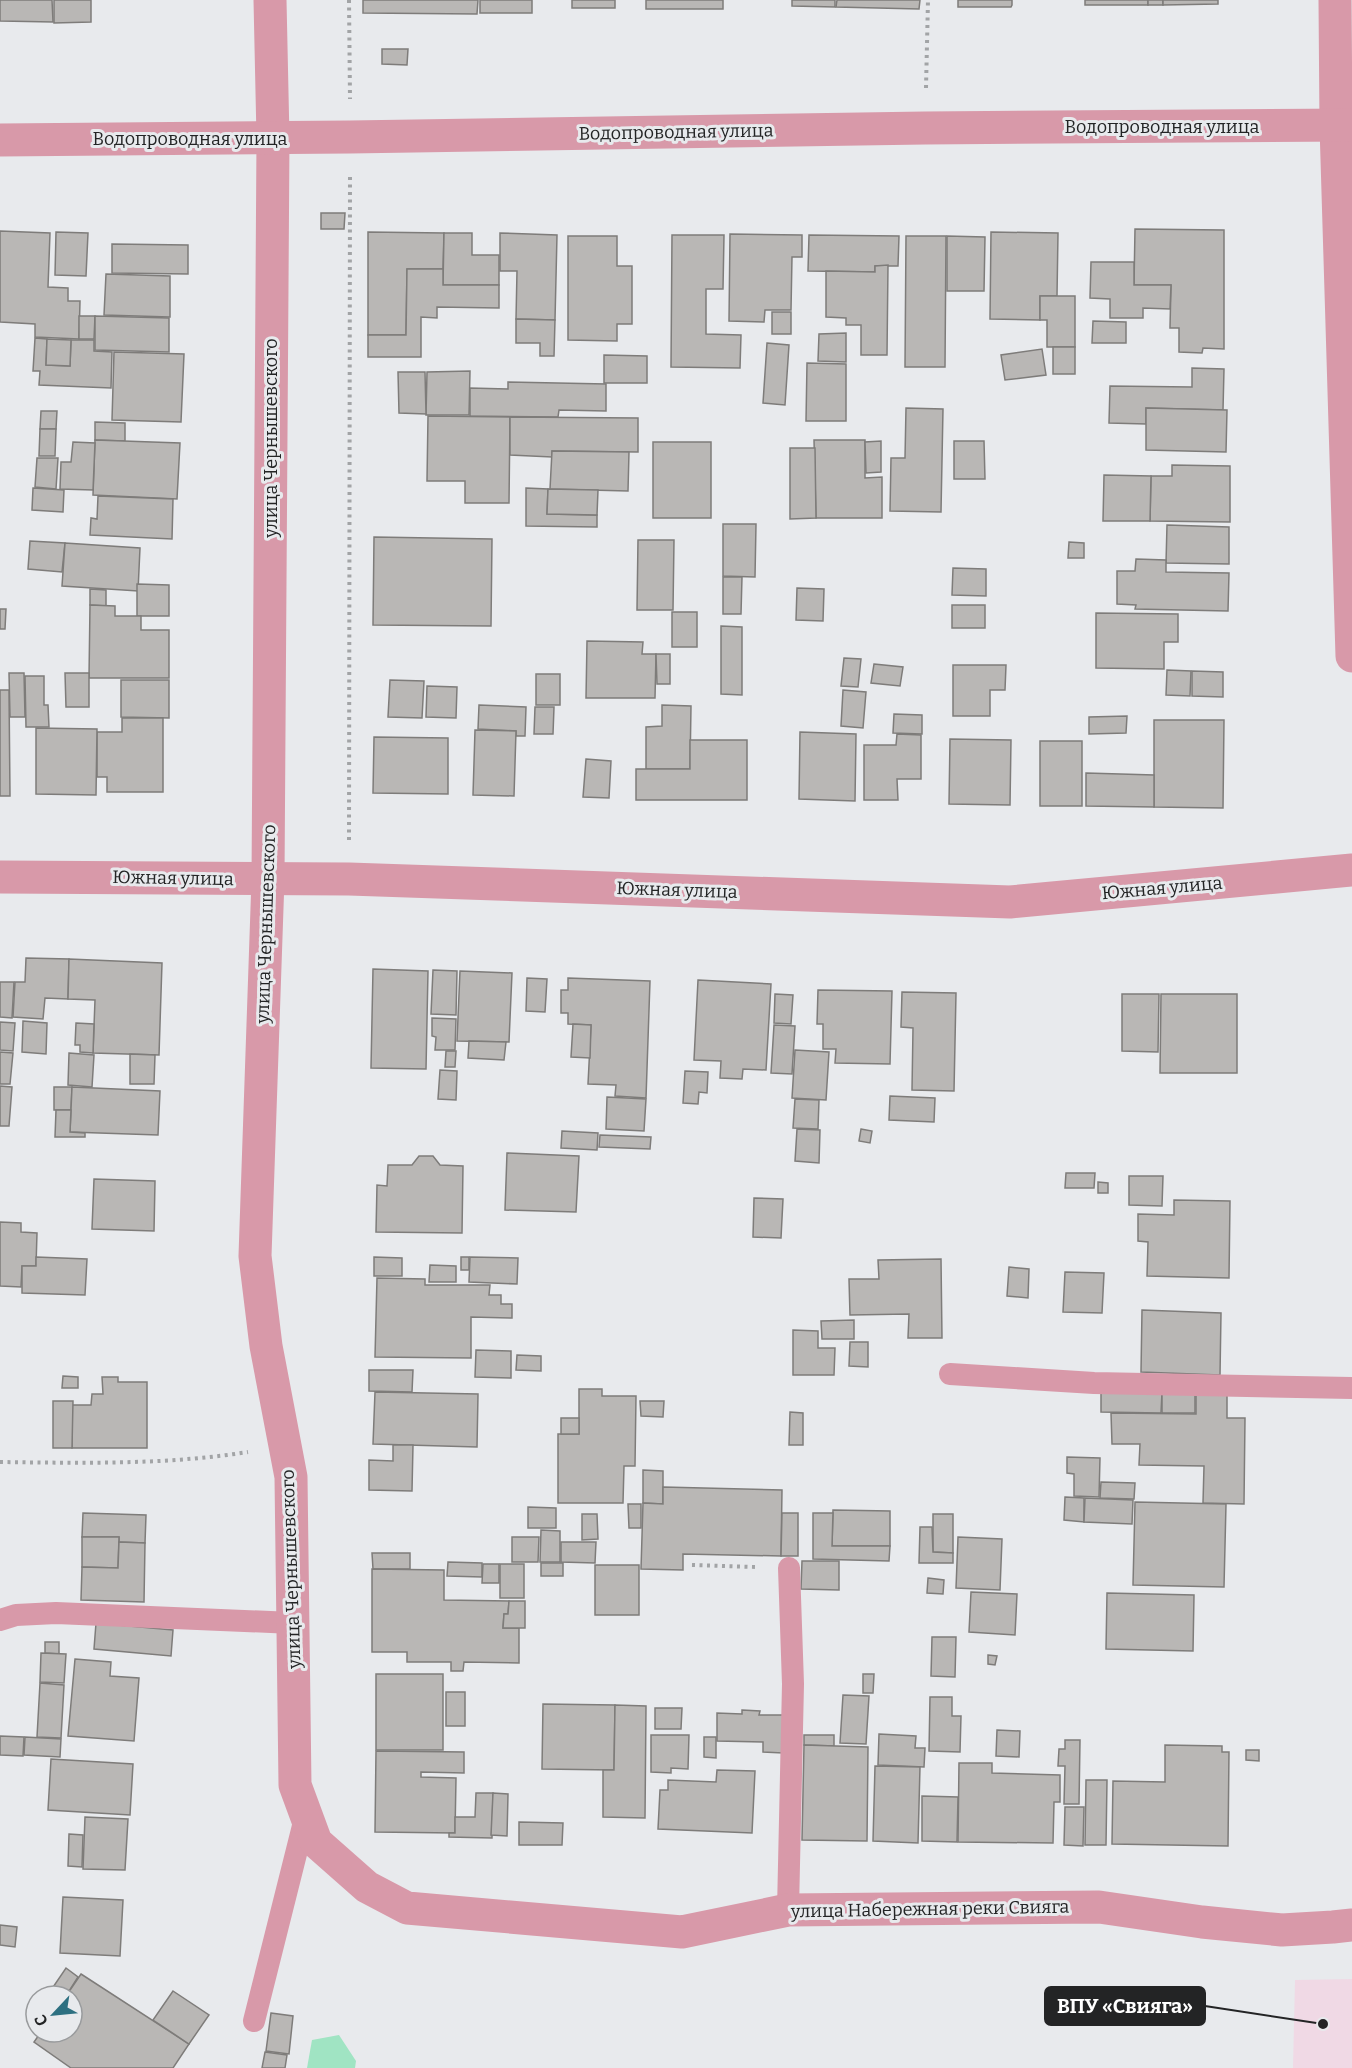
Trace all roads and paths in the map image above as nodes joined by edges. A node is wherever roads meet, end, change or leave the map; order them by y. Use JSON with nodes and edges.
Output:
{"nodes":[{"id":1,"x":270,"y":0,"type":"edge"},
{"id":2,"x":349,"y":0,"type":"edge"},
{"id":3,"x":928,"y":0,"type":"edge"},
{"id":4,"x":1335,"y":0,"type":"edge"},
{"id":5,"x":1344,"y":125,"type":"edge"},
{"id":6,"x":925,"y":128,"type":"junction"},
{"id":7,"x":350,"y":137,"type":"junction"},
{"id":8,"x":273,"y":138,"type":"junction"},
{"id":9,"x":0,"y":140,"type":"edge"},
{"id":10,"x":1352,"y":656,"type":"edge"},
{"id":11,"x":1352,"y":870,"type":"edge"},
{"id":12,"x":0,"y":876,"type":"edge"},
{"id":13,"x":268,"y":879,"type":"junction"},
{"id":14,"x":349,"y":879,"type":"junction"},
{"id":15,"x":950,"y":1374,"type":"dead end"},
{"id":16,"x":1352,"y":1388,"type":"edge"},
{"id":17,"x":285,"y":1446,"type":"junction"},
{"id":18,"x":0,"y":1462,"type":"edge"},
{"id":19,"x":692,"y":1565,"type":"dead end"},
{"id":20,"x":789,"y":1568,"type":"joint"},
{"id":21,"x":0,"y":1620,"type":"edge"},
{"id":22,"x":293,"y":1623,"type":"junction"},
{"id":23,"x":311,"y":1828,"type":"junction"},
{"id":24,"x":788,"y":1910,"type":"junction"},
{"id":25,"x":1352,"y":1925,"type":"edge"},
{"id":26,"x":254,"y":2021,"type":"dead end"}],
"edges":[{"from":1,"to":8,"type":"street","name":"улица Чернышевского"},
{"from":2,"to":7,"type":"path"},
{"from":3,"to":6,"type":"path"},
{"from":4,"to":5,"type":"street"},
{"from":5,"to":6,"type":"street","name":"Водопроводная улица"},
{"from":5,"to":10,"type":"street"},
{"from":6,"to":7,"type":"street","name":"Водопроводная улица"},
{"from":7,"to":8,"type":"street","name":"Водопроводная улица"},
{"from":7,"to":14,"type":"path"},
{"from":8,"to":9,"type":"street","name":"Водопроводная улица"},
{"from":8,"to":13,"type":"street","name":"улица Чернышевского"},
{"from":11,"to":14,"type":"street","name":"Южная улица"},
{"from":12,"to":13,"type":"street","name":"Южная улица"},
{"from":13,"to":14,"type":"street","name":"Южная улица"},
{"from":13,"to":17,"type":"street","name":"улица Чернышевского"},
{"from":15,"to":16,"type":"lane"},
{"from":17,"to":18,"type":"path"},
{"from":17,"to":22,"type":"street","name":"улица Чернышевского"},
{"from":19,"to":20,"type":"path"},
{"from":20,"to":24,"type":"lane"},
{"from":21,"to":22,"type":"lane"},
{"from":22,"to":23,"type":"street","name":"улица Чернышевского"},
{"from":23,"to":24,"type":"street","name":"улица Набережная реки Свияга"},
{"from":23,"to":26,"type":"lane"},
{"from":24,"to":25,"type":"street","name":"улица Набережная реки Свияга"}]}
